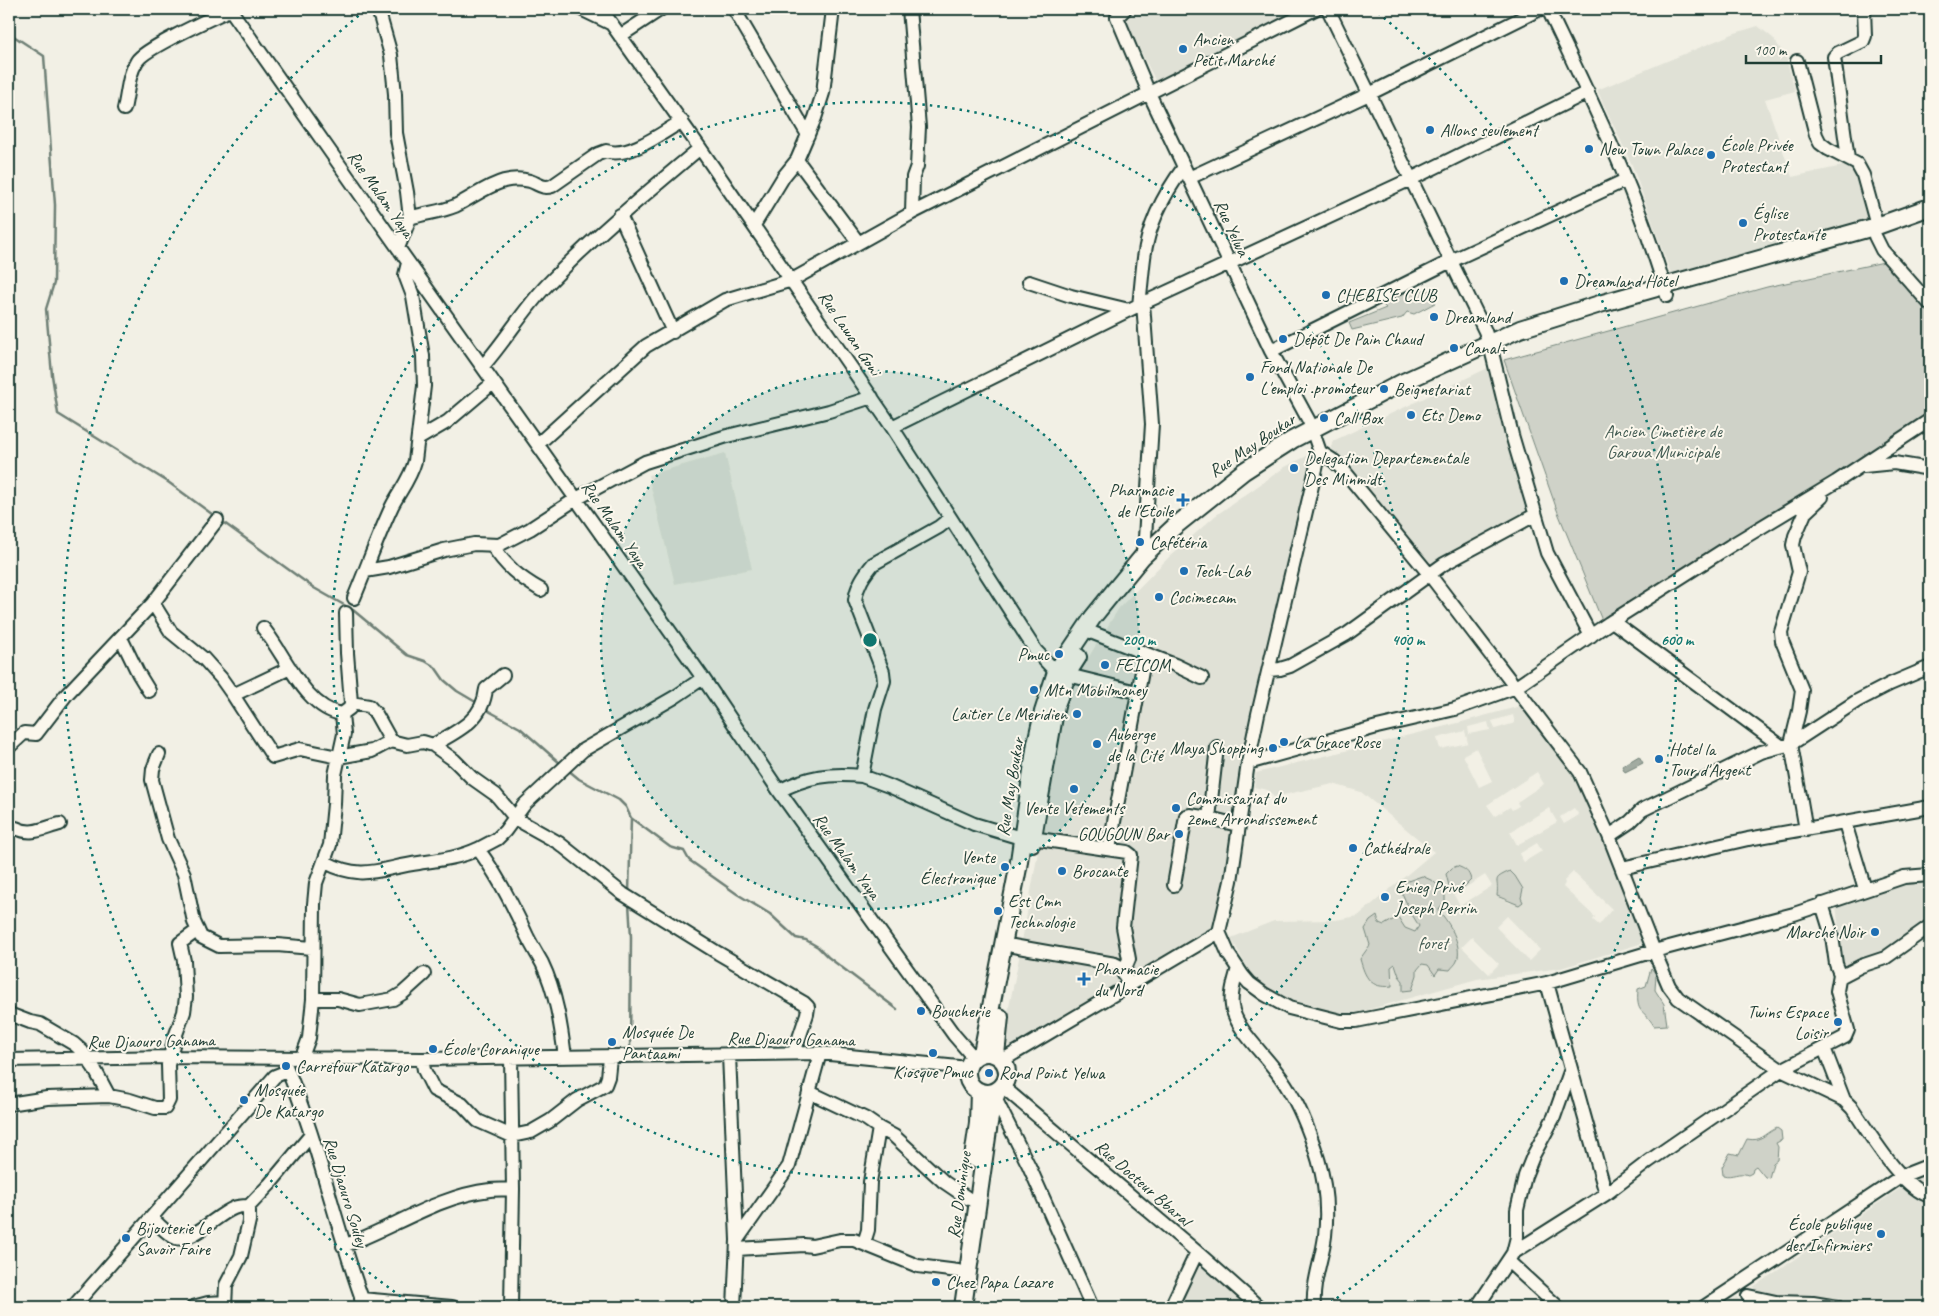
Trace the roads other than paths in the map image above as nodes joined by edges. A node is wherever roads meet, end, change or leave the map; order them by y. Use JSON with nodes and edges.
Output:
{"nodes":[{"id":1,"x":231,"y":9,"type":"edge"},
{"id":2,"x":378,"y":9,"type":"edge"},
{"id":3,"x":581,"y":9,"type":"edge"},
{"id":4,"x":601,"y":9,"type":"edge"},
{"id":5,"x":660,"y":9,"type":"edge"},
{"id":6,"x":734,"y":9,"type":"edge"},
{"id":7,"x":834,"y":9,"type":"edge"},
{"id":8,"x":909,"y":9,"type":"edge"},
{"id":9,"x":1315,"y":9,"type":"edge"},
{"id":10,"x":1328,"y":9,"type":"edge"},
{"id":11,"x":1540,"y":9,"type":"edge"},
{"id":12,"x":1548,"y":9,"type":"edge"},
{"id":13,"x":1864,"y":9,"type":"edge"},
{"id":14,"x":1121,"y":13,"type":"edge"},
{"id":15,"x":611,"y":24,"type":"junction"},
{"id":16,"x":620,"y":36,"type":"junction"},
{"id":17,"x":1796,"y":61,"type":"dead end"},
{"id":18,"x":1588,"y":92,"type":"junction"},
{"id":19,"x":1149,"y":93,"type":"junction"},
{"id":20,"x":1369,"y":94,"type":"junction"},
{"id":21,"x":124,"y":108,"type":"dead end"},
{"id":22,"x":682,"y":122,"type":"junction"},
{"id":23,"x":808,"y":135,"type":"junction"},
{"id":24,"x":700,"y":148,"type":"junction"},
{"id":25,"x":1848,"y":159,"type":"junction"},
{"id":26,"x":798,"y":160,"type":"junction"},
{"id":27,"x":1186,"y":172,"type":"junction"},
{"id":28,"x":1411,"y":179,"type":"junction"},
{"id":29,"x":1626,"y":180,"type":"junction"},
{"id":30,"x":1930,"y":207,"type":"edge"},
{"id":31,"x":912,"y":213,"type":"junction"},
{"id":32,"x":620,"y":215,"type":"junction"},
{"id":33,"x":1930,"y":217,"type":"edge"},
{"id":34,"x":410,"y":218,"type":"junction"},
{"id":35,"x":754,"y":225,"type":"junction"},
{"id":36,"x":1876,"y":231,"type":"junction"},
{"id":37,"x":858,"y":242,"type":"junction"},
{"id":38,"x":398,"y":248,"type":"junction"},
{"id":39,"x":1451,"y":261,"type":"junction"},
{"id":40,"x":408,"y":263,"type":"junction"},
{"id":41,"x":1230,"y":263,"type":"junction"},
{"id":42,"x":792,"y":280,"type":"junction"},
{"id":43,"x":1030,"y":282,"type":"dead end"},
{"id":44,"x":1666,"y":291,"type":"junction"},
{"id":45,"x":1930,"y":304,"type":"edge"},
{"id":46,"x":1137,"y":306,"type":"junction"},
{"id":47,"x":673,"y":332,"type":"junction"},
{"id":48,"x":1490,"y":348,"type":"junction"},
{"id":49,"x":1271,"y":350,"type":"junction"},
{"id":50,"x":482,"y":366,"type":"junction"},
{"id":51,"x":493,"y":383,"type":"junction"},
{"id":52,"x":872,"y":397,"type":"junction"},
{"id":53,"x":1930,"y":420,"type":"edge"},
{"id":54,"x":892,"y":427,"type":"junction"},
{"id":55,"x":418,"y":439,"type":"junction"},
{"id":56,"x":1315,"y":439,"type":"junction"},
{"id":57,"x":538,"y":444,"type":"junction"},
{"id":58,"x":1860,"y":466,"type":"junction"},
{"id":59,"x":1930,"y":469,"type":"edge"},
{"id":60,"x":1836,"y":482,"type":"junction"},
{"id":61,"x":576,"y":498,"type":"junction"},
{"id":62,"x":1535,"y":515,"type":"junction"},
{"id":63,"x":949,"y":519,"type":"junction"},
{"id":64,"x":217,"y":520,"type":"dead end"},
{"id":65,"x":492,"y":545,"type":"junction"},
{"id":66,"x":1142,"y":557,"type":"junction"},
{"id":67,"x":365,"y":571,"type":"junction"},
{"id":68,"x":1429,"y":574,"type":"junction"},
{"id":69,"x":541,"y":590,"type":"dead end"},
{"id":70,"x":354,"y":598,"type":"dead end"},
{"id":71,"x":153,"y":603,"type":"junction"},
{"id":72,"x":346,"y":613,"type":"dead end"},
{"id":73,"x":1612,"y":620,"type":"junction"},
{"id":74,"x":263,"y":628,"type":"dead end"},
{"id":75,"x":1093,"y":633,"type":"junction"},
{"id":76,"x":1591,"y":636,"type":"junction"},
{"id":77,"x":121,"y":638,"type":"junction"},
{"id":78,"x":1145,"y":654,"type":"junction"},
{"id":79,"x":1930,"y":667,"type":"edge"},
{"id":80,"x":290,"y":668,"type":"junction"},
{"id":81,"x":1269,"y":670,"type":"junction"},
{"id":82,"x":1061,"y":674,"type":"junction"},
{"id":83,"x":503,"y":675,"type":"dead end"},
{"id":84,"x":703,"y":678,"type":"junction"},
{"id":85,"x":1202,"y":678,"type":"dead end"},
{"id":86,"x":1516,"y":687,"type":"junction"},
{"id":87,"x":150,"y":691,"type":"dead end"},
{"id":88,"x":1136,"y":692,"type":"junction"},
{"id":89,"x":232,"y":695,"type":"junction"},
{"id":90,"x":351,"y":703,"type":"junction"},
{"id":91,"x":342,"y":714,"type":"junction"},
{"id":92,"x":391,"y":741,"type":"junction"},
{"id":93,"x":433,"y":745,"type":"junction"},
{"id":94,"x":1786,"y":745,"type":"junction"},
{"id":95,"x":9,"y":747,"type":"edge"},
{"id":96,"x":1218,"y":747,"type":"dead end"},
{"id":97,"x":159,"y":754,"type":"dead end"},
{"id":98,"x":338,"y":757,"type":"junction"},
{"id":99,"x":1248,"y":763,"type":"junction"},
{"id":100,"x":862,"y":776,"type":"junction"},
{"id":101,"x":779,"y":791,"type":"junction"},
{"id":102,"x":1930,"y":807,"type":"edge"},
{"id":103,"x":1209,"y":818,"type":"junction"},
{"id":104,"x":516,"y":819,"type":"junction"},
{"id":105,"x":1845,"y":823,"type":"junction"},
{"id":106,"x":60,"y":824,"type":"dead end"},
{"id":107,"x":1238,"y":825,"type":"junction"},
{"id":108,"x":9,"y":830,"type":"edge"},
{"id":109,"x":1806,"y":830,"type":"junction"},
{"id":110,"x":1609,"y":836,"type":"junction"},
{"id":111,"x":1027,"y":838,"type":"junction"},
{"id":112,"x":478,"y":849,"type":"junction"},
{"id":113,"x":1109,"y":849,"type":"junction"},
{"id":114,"x":325,"y":862,"type":"junction"},
{"id":115,"x":1622,"y":868,"type":"junction"},
{"id":116,"x":1930,"y":875,"type":"edge"},
{"id":117,"x":1174,"y":885,"type":"dead end"},
{"id":118,"x":1865,"y":889,"type":"junction"},
{"id":119,"x":1822,"y":904,"type":"junction"},
{"id":120,"x":1930,"y":926,"type":"edge"},
{"id":121,"x":198,"y":930,"type":"junction"},
{"id":122,"x":1219,"y":932,"type":"junction"},
{"id":123,"x":1013,"y":946,"type":"junction"},
{"id":124,"x":312,"y":948,"type":"junction"},
{"id":125,"x":1654,"y":951,"type":"junction"},
{"id":126,"x":1238,"y":968,"type":"junction"},
{"id":127,"x":1124,"y":972,"type":"junction"},
{"id":128,"x":424,"y":974,"type":"dead end"},
{"id":129,"x":1840,"y":977,"type":"junction"},
{"id":130,"x":1547,"y":983,"type":"junction"},
{"id":131,"x":1129,"y":985,"type":"junction"},
{"id":132,"x":313,"y":998,"type":"junction"},
{"id":133,"x":9,"y":1014,"type":"edge"},
{"id":134,"x":1824,"y":1048,"type":"junction"},
{"id":135,"x":820,"y":1053,"type":"junction"},
{"id":136,"x":794,"y":1054,"type":"junction"},
{"id":137,"x":729,"y":1055,"type":"junction"},
{"id":138,"x":171,"y":1057,"type":"junction"},
{"id":139,"x":565,"y":1057,"type":"junction"},
{"id":140,"x":615,"y":1057,"type":"junction"},
{"id":141,"x":511,"y":1058,"type":"junction"},
{"id":142,"x":422,"y":1059,"type":"junction"},
{"id":143,"x":984,"y":1059,"type":"junction"},
{"id":144,"x":9,"y":1060,"type":"edge"},
{"id":145,"x":88,"y":1060,"type":"junction"},
{"id":146,"x":296,"y":1061,"type":"junction"},
{"id":147,"x":1571,"y":1069,"type":"junction"},
{"id":148,"x":1781,"y":1070,"type":"junction"},
{"id":149,"x":979,"y":1091,"type":"junction"},
{"id":150,"x":809,"y":1092,"type":"junction"},
{"id":151,"x":998,"y":1092,"type":"junction"},
{"id":152,"x":109,"y":1096,"type":"junction"},
{"id":153,"x":1844,"y":1100,"type":"junction"},
{"id":154,"x":9,"y":1104,"type":"edge"},
{"id":155,"x":879,"y":1128,"type":"junction"},
{"id":156,"x":310,"y":1136,"type":"junction"},
{"id":157,"x":512,"y":1136,"type":"junction"},
{"id":158,"x":1930,"y":1165,"type":"edge"},
{"id":159,"x":1902,"y":1176,"type":"junction"},
{"id":160,"x":513,"y":1190,"type":"junction"},
{"id":161,"x":1606,"y":1194,"type":"junction"},
{"id":162,"x":1930,"y":1196,"type":"edge"},
{"id":163,"x":968,"y":1199,"type":"junction"},
{"id":164,"x":249,"y":1206,"type":"junction"},
{"id":165,"x":152,"y":1219,"type":"junction"},
{"id":166,"x":864,"y":1243,"type":"junction"},
{"id":167,"x":737,"y":1244,"type":"junction"},
{"id":168,"x":343,"y":1246,"type":"junction"},
{"id":169,"x":1197,"y":1252,"type":"junction"},
{"id":170,"x":1510,"y":1257,"type":"junction"},
{"id":171,"x":958,"y":1271,"type":"junction"},
{"id":172,"x":1738,"y":1284,"type":"junction"},
{"id":173,"x":1748,"y":1296,"type":"junction"},
{"id":174,"x":363,"y":1303,"type":"edge"},
{"id":175,"x":225,"y":1304,"type":"edge"},
{"id":176,"x":73,"y":1307,"type":"edge"},
{"id":177,"x":192,"y":1307,"type":"edge"},
{"id":178,"x":452,"y":1307,"type":"edge"},
{"id":179,"x":512,"y":1307,"type":"edge"},
{"id":180,"x":734,"y":1307,"type":"edge"},
{"id":181,"x":952,"y":1307,"type":"edge"},
{"id":182,"x":963,"y":1307,"type":"edge"},
{"id":183,"x":1092,"y":1307,"type":"edge"},
{"id":184,"x":1170,"y":1307,"type":"edge"},
{"id":185,"x":1259,"y":1307,"type":"edge"},
{"id":186,"x":1314,"y":1307,"type":"edge"},
{"id":187,"x":1477,"y":1307,"type":"edge"},
{"id":188,"x":1558,"y":1307,"type":"edge"},
{"id":189,"x":1704,"y":1307,"type":"edge"},
{"id":190,"x":1756,"y":1307,"type":"edge"},
{"id":191,"x":1837,"y":1307,"type":"edge"}],
"edges":[{"from":1,"to":21,"type":"street"},
{"from":1,"to":38,"type":"street","name":"Rue Malam Yaya"},
{"from":2,"to":34,"type":"street"},
{"from":3,"to":15,"type":"street"},
{"from":4,"to":15,"type":"street","name":"Rue Lawan Goni"},
{"from":5,"to":16,"type":"street"},
{"from":6,"to":23,"type":"street"},
{"from":7,"to":23,"type":"street"},
{"from":8,"to":31,"type":"street"},
{"from":9,"to":19,"type":"street"},
{"from":10,"to":20,"type":"street"},
{"from":11,"to":20,"type":"street"},
{"from":12,"to":18,"type":"street"},
{"from":13,"to":25,"type":"street"},
{"from":14,"to":19,"type":"street","name":"Rue Yelwa"},
{"from":15,"to":16,"type":"street","name":"Rue Lawan Goni"},
{"from":16,"to":22,"type":"street","name":"Rue Lawan Goni"},
{"from":17,"to":25,"type":"street"},
{"from":18,"to":28,"type":"street"},
{"from":18,"to":29,"type":"street"},
{"from":19,"to":27,"type":"street","name":"Rue Yelwa"},
{"from":19,"to":31,"type":"street"},
{"from":20,"to":27,"type":"street"},
{"from":20,"to":28,"type":"street"},
{"from":22,"to":24,"type":"street","name":"Rue Lawan Goni"},
{"from":22,"to":34,"type":"street"},
{"from":23,"to":26,"type":"street"},
{"from":24,"to":32,"type":"street"},
{"from":24,"to":35,"type":"street","name":"Rue Lawan Goni"},
{"from":25,"to":36,"type":"street"},
{"from":26,"to":35,"type":"street"},
{"from":26,"to":37,"type":"street"},
{"from":27,"to":41,"type":"street","name":"Rue Yelwa"},
{"from":27,"to":46,"type":"street"},
{"from":28,"to":39,"type":"street"},
{"from":28,"to":41,"type":"street"},
{"from":29,"to":39,"type":"street"},
{"from":29,"to":44,"type":"street"},
{"from":30,"to":36,"type":"main road","name":"Rue May Boukar"},
{"from":31,"to":37,"type":"street"},
{"from":32,"to":47,"type":"street"},
{"from":32,"to":50,"type":"street"},
{"from":33,"to":36,"type":"main road","name":"Rue May Boukar"},
{"from":34,"to":38,"type":"street"},
{"from":35,"to":42,"type":"street","name":"Rue Lawan Goni"},
{"from":36,"to":44,"type":"main road","name":"Rue May Boukar"},
{"from":36,"to":45,"type":"street"},
{"from":37,"to":42,"type":"street"},
{"from":38,"to":40,"type":"street","name":"Rue Malam Yaya"},
{"from":39,"to":48,"type":"street"},
{"from":39,"to":49,"type":"street"},
{"from":40,"to":50,"type":"street","name":"Rue Malam Yaya"},
{"from":40,"to":55,"type":"street"},
{"from":41,"to":46,"type":"street"},
{"from":41,"to":49,"type":"street","name":"Rue Yelwa"},
{"from":42,"to":47,"type":"street"},
{"from":42,"to":52,"type":"street","name":"Rue Lawan Goni"},
{"from":43,"to":46,"type":"street"},
{"from":44,"to":48,"type":"main road","name":"Rue May Boukar"},
{"from":46,"to":54,"type":"street"},
{"from":46,"to":66,"type":"street"},
{"from":47,"to":57,"type":"street"},
{"from":48,"to":56,"type":"main road","name":"Rue May Boukar"},
{"from":48,"to":62,"type":"street"},
{"from":49,"to":56,"type":"street","name":"Rue Yelwa"},
{"from":50,"to":51,"type":"street","name":"Rue Malam Yaya"},
{"from":51,"to":55,"type":"street"},
{"from":51,"to":57,"type":"street","name":"Rue Malam Yaya"},
{"from":52,"to":54,"type":"street","name":"Rue Lawan Goni"},
{"from":52,"to":61,"type":"street"},
{"from":53,"to":58,"type":"street"},
{"from":54,"to":63,"type":"street","name":"Rue Lawan Goni"},
{"from":55,"to":67,"type":"street"},
{"from":56,"to":66,"type":"main road","name":"Rue May Boukar"},
{"from":56,"to":68,"type":"street"},
{"from":56,"to":75,"type":"main road","name":"Rue May Boukar"},
{"from":56,"to":81,"type":"street"},
{"from":57,"to":61,"type":"street","name":"Rue Malam Yaya"},
{"from":58,"to":59,"type":"street"},
{"from":58,"to":60,"type":"street"},
{"from":60,"to":73,"type":"street"},
{"from":60,"to":94,"type":"street"},
{"from":61,"to":65,"type":"street"},
{"from":61,"to":84,"type":"street","name":"Rue Malam Yaya"},
{"from":62,"to":68,"type":"street"},
{"from":62,"to":76,"type":"street"},
{"from":63,"to":82,"type":"street","name":"Rue Lawan Goni"},
{"from":63,"to":100,"type":"street"},
{"from":64,"to":71,"type":"street"},
{"from":65,"to":67,"type":"street"},
{"from":65,"to":69,"type":"street"},
{"from":66,"to":82,"type":"main road","name":"Rue May Boukar"},
{"from":67,"to":70,"type":"street"},
{"from":68,"to":81,"type":"street"},
{"from":68,"to":86,"type":"street"},
{"from":71,"to":77,"type":"street"},
{"from":71,"to":89,"type":"street"},
{"from":72,"to":90,"type":"street"},
{"from":73,"to":76,"type":"street"},
{"from":73,"to":94,"type":"street"},
{"from":74,"to":80,"type":"street"},
{"from":75,"to":78,"type":"street"},
{"from":75,"to":82,"type":"main road","name":"Rue May Boukar"},
{"from":76,"to":86,"type":"street"},
{"from":77,"to":87,"type":"street"},
{"from":77,"to":95,"type":"street"},
{"from":78,"to":85,"type":"street"},
{"from":78,"to":88,"type":"street"},
{"from":79,"to":94,"type":"street"},
{"from":80,"to":89,"type":"street"},
{"from":80,"to":91,"type":"street"},
{"from":81,"to":99,"type":"street"},
{"from":82,"to":88,"type":"street"},
{"from":82,"to":111,"type":"main road","name":"Rue May Boukar"},
{"from":83,"to":93,"type":"street"},
{"from":84,"to":101,"type":"street","name":"Rue Malam Yaya"},
{"from":84,"to":104,"type":"street"},
{"from":86,"to":99,"type":"street"},
{"from":86,"to":110,"type":"street"},
{"from":88,"to":113,"type":"street"},
{"from":89,"to":98,"type":"street"},
{"from":90,"to":91,"type":"street"},
{"from":90,"to":92,"type":"street"},
{"from":91,"to":98,"type":"street"},
{"from":92,"to":93,"type":"street"},
{"from":92,"to":98,"type":"street"},
{"from":93,"to":104,"type":"street"},
{"from":94,"to":109,"type":"street"},
{"from":94,"to":110,"type":"street"},
{"from":96,"to":103,"type":"street"},
{"from":97,"to":121,"type":"street"},
{"from":98,"to":114,"type":"street"},
{"from":99,"to":107,"type":"street"},
{"from":100,"to":101,"type":"street"},
{"from":100,"to":111,"type":"street"},
{"from":101,"to":143,"type":"street","name":"Rue Malam Yaya"},
{"from":102,"to":105,"type":"street"},
{"from":103,"to":107,"type":"street"},
{"from":103,"to":117,"type":"street"},
{"from":104,"to":112,"type":"street"},
{"from":104,"to":136,"type":"street"},
{"from":105,"to":109,"type":"street"},
{"from":105,"to":118,"type":"street"},
{"from":106,"to":108,"type":"street"},
{"from":107,"to":122,"type":"street"},
{"from":109,"to":115,"type":"street"},
{"from":110,"to":115,"type":"street"},
{"from":111,"to":113,"type":"street"},
{"from":111,"to":123,"type":"main road","name":"Rue May Boukar"},
{"from":111,"to":143,"type":"main road","name":"Rue May Boukar"},
{"from":112,"to":114,"type":"street"},
{"from":112,"to":139,"type":"street"},
{"from":113,"to":127,"type":"street"},
{"from":114,"to":124,"type":"street"},
{"from":115,"to":125,"type":"street"},
{"from":116,"to":118,"type":"street"},
{"from":118,"to":119,"type":"street"},
{"from":119,"to":125,"type":"street"},
{"from":119,"to":129,"type":"street"},
{"from":120,"to":129,"type":"street"},
{"from":121,"to":124,"type":"street"},
{"from":121,"to":138,"type":"street"},
{"from":122,"to":126,"type":"street"},
{"from":122,"to":131,"type":"street"},
{"from":123,"to":127,"type":"street"},
{"from":123,"to":143,"type":"main road","name":"Rue May Boukar"},
{"from":124,"to":132,"type":"street"},
{"from":125,"to":130,"type":"street"},
{"from":125,"to":148,"type":"street"},
{"from":126,"to":130,"type":"street"},
{"from":126,"to":186,"type":"street"},
{"from":127,"to":131,"type":"street"},
{"from":128,"to":132,"type":"street"},
{"from":129,"to":134,"type":"street"},
{"from":130,"to":147,"type":"street"},
{"from":131,"to":143,"type":"street"},
{"from":132,"to":146,"type":"street"},
{"from":133,"to":145,"type":"street"},
{"from":134,"to":148,"type":"street"},
{"from":134,"to":153,"type":"street"},
{"from":135,"to":136,"type":"street","name":"Rue Djaouro Ganama"},
{"from":135,"to":143,"type":"street","name":"Rue Djaouro Ganama"},
{"from":135,"to":150,"type":"street"},
{"from":136,"to":137,"type":"street","name":"Rue Djaouro Ganama"},
{"from":137,"to":140,"type":"street","name":"Rue Djaouro Ganama"},
{"from":137,"to":167,"type":"street"},
{"from":138,"to":145,"type":"street","name":"Rue Djaouro Ganama"},
{"from":138,"to":146,"type":"street","name":"Rue Djaouro Ganama"},
{"from":138,"to":152,"type":"street"},
{"from":139,"to":140,"type":"street","name":"Rue Djaouro Ganama"},
{"from":139,"to":141,"type":"street","name":"Rue Djaouro Ganama"},
{"from":140,"to":157,"type":"street"},
{"from":141,"to":142,"type":"street","name":"Rue Djaouro Ganama"},
{"from":141,"to":157,"type":"street"},
{"from":142,"to":146,"type":"street","name":"Rue Djaouro Ganama"},
{"from":142,"to":157,"type":"street"},
{"from":143,"to":149,"type":"main road"},
{"from":143,"to":151,"type":"main road","name":"Rue Dominique"},
{"from":144,"to":145,"type":"street","name":"Rue Djaouro Ganama"},
{"from":145,"to":152,"type":"street"},
{"from":146,"to":156,"type":"street","name":"Rue Djaouro Souley"},
{"from":146,"to":165,"type":"street"},
{"from":147,"to":161,"type":"street"},
{"from":147,"to":170,"type":"street"},
{"from":148,"to":153,"type":"street"},
{"from":148,"to":161,"type":"street"},
{"from":149,"to":151,"type":"main road"},
{"from":149,"to":163,"type":"main road","name":"Rue Dominique"},
{"from":150,"to":155,"type":"street"},
{"from":150,"to":167,"type":"street"},
{"from":151,"to":169,"type":"street","name":"Rue Docteur Bbaral"},
{"from":151,"to":182,"type":"main road","name":"Rue Dominique"},
{"from":151,"to":183,"type":"street"},
{"from":152,"to":154,"type":"street"},
{"from":153,"to":159,"type":"street"},
{"from":155,"to":163,"type":"street"},
{"from":155,"to":166,"type":"street"},
{"from":156,"to":164,"type":"street"},
{"from":156,"to":168,"type":"street","name":"Rue Djaouro Souley"},
{"from":157,"to":160,"type":"street"},
{"from":158,"to":159,"type":"street"},
{"from":159,"to":162,"type":"street"},
{"from":159,"to":172,"type":"street"},
{"from":160,"to":168,"type":"street"},
{"from":160,"to":179,"type":"street"},
{"from":161,"to":170,"type":"street"},
{"from":163,"to":171,"type":"main road","name":"Rue Dominique"},
{"from":164,"to":165,"type":"street"},
{"from":164,"to":175,"type":"street"},
{"from":165,"to":176,"type":"street"},
{"from":166,"to":167,"type":"street"},
{"from":166,"to":171,"type":"street"},
{"from":167,"to":180,"type":"street"},
{"from":168,"to":174,"type":"street","name":"Rue Djaouro Souley"},
{"from":169,"to":184,"type":"street"},
{"from":169,"to":185,"type":"street","name":"Rue Docteur Bbaral"},
{"from":170,"to":187,"type":"street"},
{"from":170,"to":188,"type":"street"},
{"from":171,"to":181,"type":"main road","name":"Rue Dominique"},
{"from":172,"to":173,"type":"street"},
{"from":172,"to":189,"type":"street"},
{"from":173,"to":190,"type":"street"},
{"from":173,"to":191,"type":"street"},
{"from":174,"to":178,"type":"street"},
{"from":175,"to":177,"type":"street"}]}
